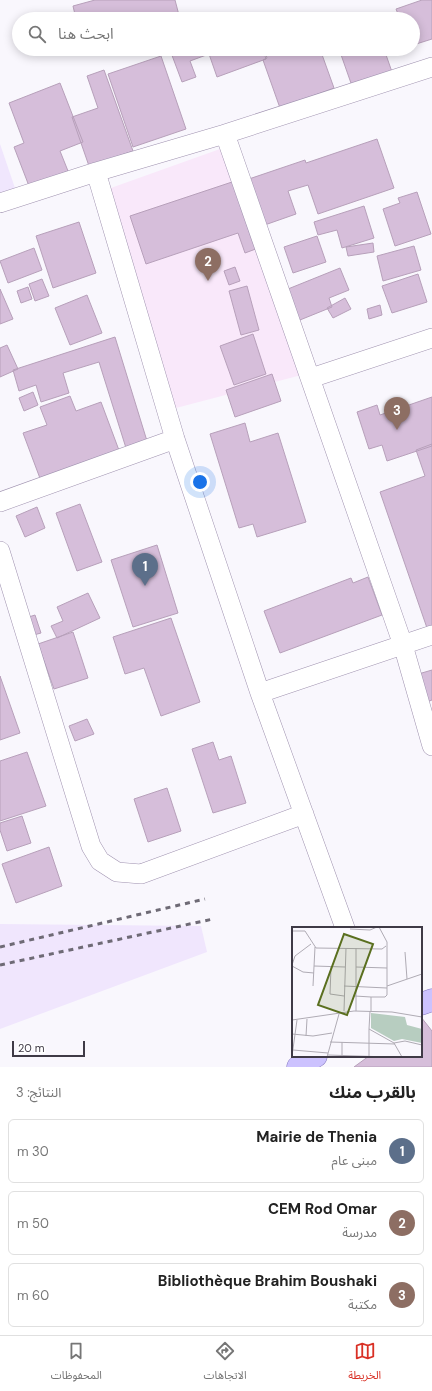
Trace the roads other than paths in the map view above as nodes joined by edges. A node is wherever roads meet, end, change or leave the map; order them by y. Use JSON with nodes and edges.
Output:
{"nodes":[{"id":1,"x":432,"y":66,"type":"edge"},
{"id":2,"x":225,"y":134,"type":"junction"},
{"id":3,"x":96,"y":172,"type":"junction"},
{"id":4,"x":0,"y":203,"type":"edge"},
{"id":5,"x":432,"y":338,"type":"edge"},
{"id":6,"x":311,"y":378,"type":"junction"},
{"id":7,"x":175,"y":439,"type":"junction"},
{"id":8,"x":0,"y":502,"type":"edge"},
{"id":9,"x":0,"y":551,"type":"edge"},
{"id":10,"x":432,"y":635,"type":"edge"},
{"id":11,"x":403,"y":645,"type":"junction"},
{"id":12,"x":260,"y":693,"type":"junction"},
{"id":13,"x":432,"y":746,"type":"edge"},
{"id":14,"x":304,"y":814,"type":"junction"},
{"id":15,"x":345,"y":927,"type":"edge"},
{"id":16,"x":432,"y":1000,"type":"edge"},
{"id":17,"x":422,"y":1004,"type":"edge"}],
"edges":[{"from":1,"to":2,"type":"street"},
{"from":2,"to":3,"type":"street"},
{"from":2,"to":6,"type":"street"},
{"from":3,"to":4,"type":"street"},
{"from":3,"to":7,"type":"street"},
{"from":5,"to":6,"type":"street"},
{"from":6,"to":11,"type":"street"},
{"from":7,"to":8,"type":"street"},
{"from":7,"to":12,"type":"street"},
{"from":9,"to":14,"type":"street"},
{"from":10,"to":11,"type":"street"},
{"from":11,"to":12,"type":"street"},
{"from":11,"to":13,"type":"street"},
{"from":12,"to":14,"type":"street"},
{"from":14,"to":15,"type":"street"},
{"from":16,"to":17,"type":"main road"}]}
